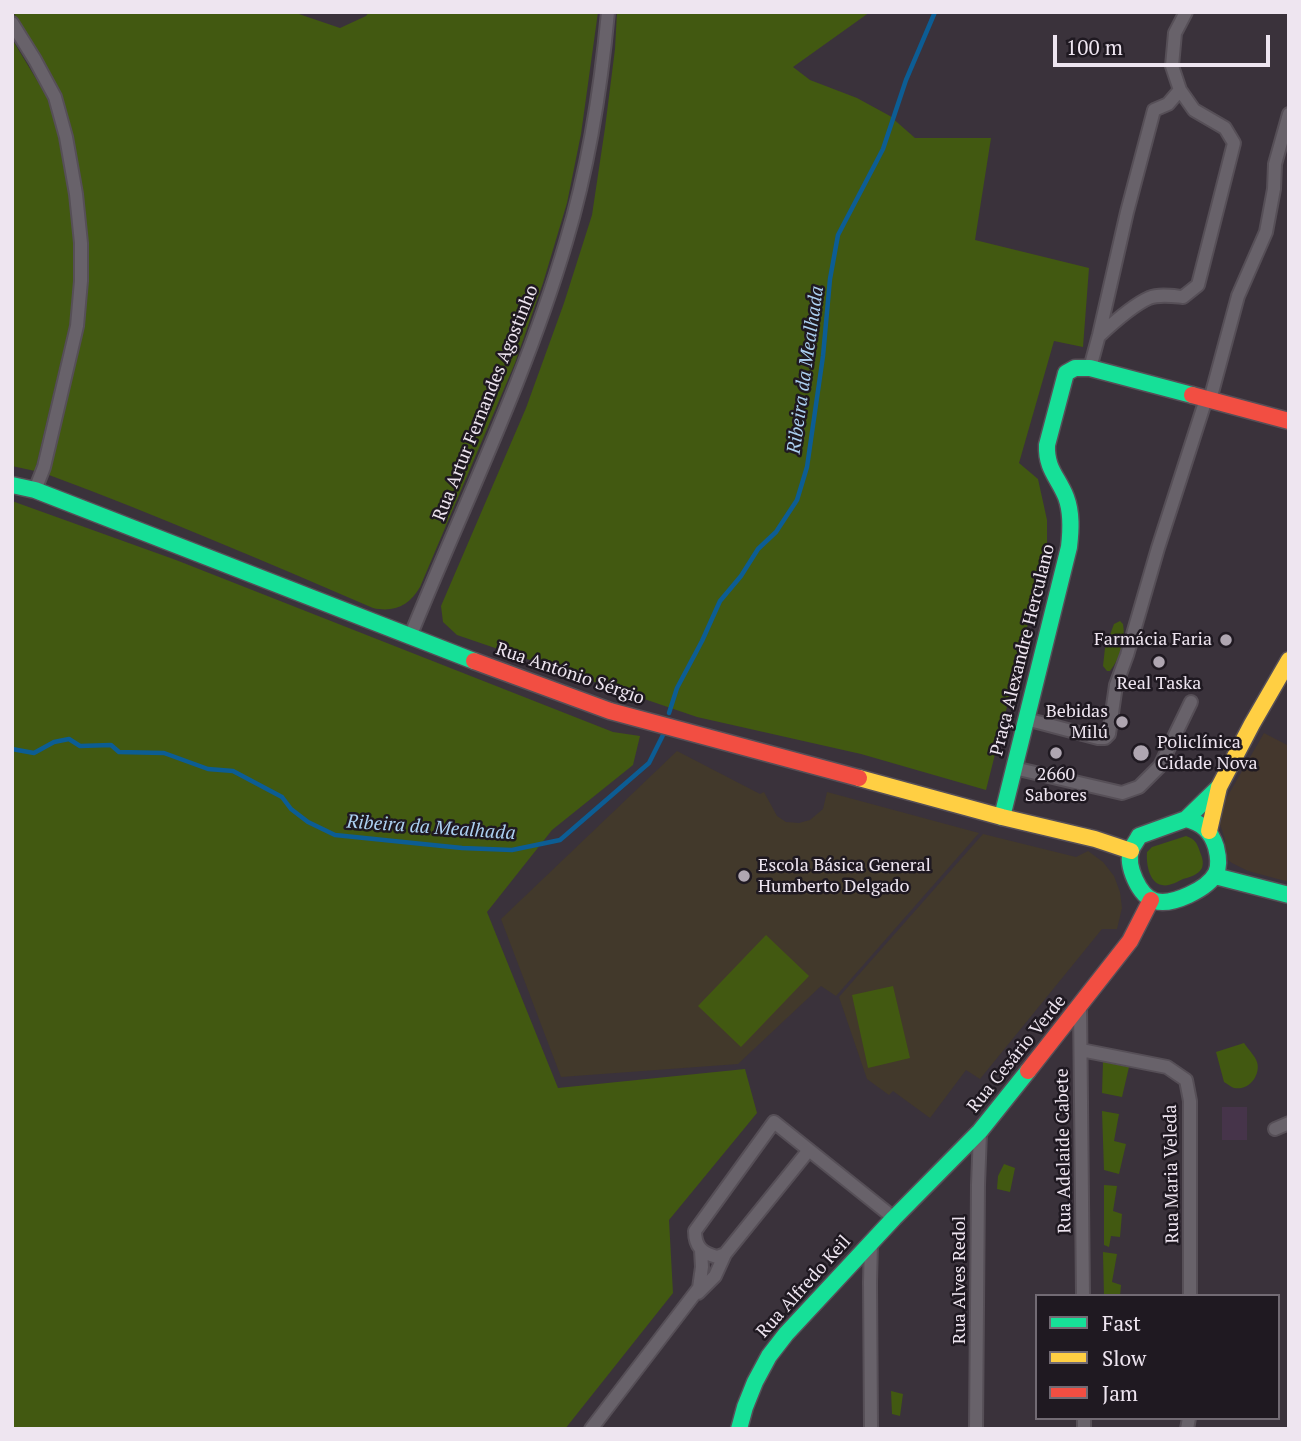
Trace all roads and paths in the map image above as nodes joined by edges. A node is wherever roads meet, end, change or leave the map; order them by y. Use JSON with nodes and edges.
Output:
{"nodes":[{"id":1,"x":608,"y":12,"type":"edge"},
{"id":2,"x":1186,"y":12,"type":"edge"},
{"id":3,"x":12,"y":23,"type":"edge"},
{"id":4,"x":1180,"y":90,"type":"junction"},
{"id":5,"x":1289,"y":114,"type":"edge"},
{"id":6,"x":1275,"y":164,"type":"junction"},
{"id":7,"x":1289,"y":168,"type":"edge"},
{"id":8,"x":1099,"y":335,"type":"junction"},
{"id":9,"x":1090,"y":368,"type":"junction"},
{"id":10,"x":1208,"y":399,"type":"junction"},
{"id":11,"x":1289,"y":421,"type":"edge"},
{"id":12,"x":12,"y":485,"type":"edge"},
{"id":13,"x":35,"y":490,"type":"junction"},
{"id":14,"x":410,"y":637,"type":"junction"},
{"id":15,"x":1289,"y":660,"type":"edge"},
{"id":16,"x":1191,"y":702,"type":"dead end"},
{"id":17,"x":1026,"y":719,"type":"junction"},
{"id":18,"x":1014,"y":768,"type":"junction"},
{"id":19,"x":1219,"y":788,"type":"junction"},
{"id":20,"x":1002,"y":817,"type":"junction"},
{"id":21,"x":1186,"y":819,"type":"junction"},
{"id":22,"x":1209,"y":831,"type":"junction"},
{"id":23,"x":1131,"y":851,"type":"junction"},
{"id":24,"x":1215,"y":876,"type":"junction"},
{"id":25,"x":1289,"y":895,"type":"edge"},
{"id":26,"x":1151,"y":900,"type":"junction"},
{"id":27,"x":1080,"y":1006,"type":"junction"},
{"id":28,"x":1081,"y":1050,"type":"junction"},
{"id":29,"x":1289,"y":1123,"type":"edge"},
{"id":30,"x":1275,"y":1129,"type":"dead end"},
{"id":31,"x":980,"y":1131,"type":"junction"},
{"id":32,"x":809,"y":1150,"type":"junction"},
{"id":33,"x":894,"y":1218,"type":"junction"},
{"id":34,"x":871,"y":1242,"type":"junction"},
{"id":35,"x":701,"y":1250,"type":"junction"},
{"id":36,"x":725,"y":1254,"type":"junction"},
{"id":37,"x":1083,"y":1294,"type":"edge"},
{"id":38,"x":1190,"y":1294,"type":"edge"},
{"id":39,"x":692,"y":1298,"type":"junction"},
{"id":40,"x":591,"y":1429,"type":"edge"},
{"id":41,"x":739,"y":1429,"type":"edge"},
{"id":42,"x":871,"y":1429,"type":"edge"},
{"id":43,"x":976,"y":1429,"type":"edge"}],
"edges":[{"from":1,"to":14,"type":"street","name":"Rua Artur Fernandes Agostinho"},
{"from":2,"to":4,"type":"street"},
{"from":3,"to":13,"type":"street"},
{"from":4,"to":8,"type":"street"},
{"from":4,"to":8,"type":"street"},
{"from":5,"to":6,"type":"street"},
{"from":6,"to":7,"type":"street"},
{"from":6,"to":10,"type":"street"},
{"from":8,"to":9,"type":"street"},
{"from":9,"to":10,"type":"street"},
{"from":9,"to":17,"type":"street","name":"Praça Alexandre Herculano"},
{"from":10,"to":11,"type":"street"},
{"from":10,"to":17,"type":"street"},
{"from":12,"to":13,"type":"street","name":"Rua António Sérgio"},
{"from":13,"to":14,"type":"street","name":"Rua António Sérgio"},
{"from":14,"to":20,"type":"street","name":"Rua António Sérgio"},
{"from":15,"to":19,"type":"street"},
{"from":16,"to":18,"type":"street"},
{"from":17,"to":18,"type":"street","name":"Praça Alexandre Herculano"},
{"from":18,"to":20,"type":"street","name":"Praça Alexandre Herculano"},
{"from":19,"to":21,"type":"street"},
{"from":19,"to":22,"type":"street"},
{"from":20,"to":23,"type":"street","name":"Rua António Sérgio"},
{"from":21,"to":22,"type":"street"},
{"from":21,"to":23,"type":"street"},
{"from":22,"to":24,"type":"street"},
{"from":23,"to":26,"type":"street"},
{"from":24,"to":25,"type":"street"},
{"from":24,"to":26,"type":"street"},
{"from":26,"to":27,"type":"street","name":"Rua Cesário Verde"},
{"from":27,"to":28,"type":"street","name":"Rua Adelaide Cabete"},
{"from":27,"to":31,"type":"street","name":"Rua Cesário Verde"},
{"from":28,"to":37,"type":"street","name":"Rua Adelaide Cabete"},
{"from":28,"to":38,"type":"street","name":"Rua Maria Veleda"},
{"from":29,"to":30,"type":"street"},
{"from":31,"to":33,"type":"street","name":"Rua Cesário Verde"},
{"from":31,"to":43,"type":"street","name":"Rua Alves Redol"},
{"from":32,"to":33,"type":"street"},
{"from":32,"to":35,"type":"street"},
{"from":32,"to":36,"type":"street"},
{"from":33,"to":34,"type":"street","name":"Rua Alfredo Keil"},
{"from":34,"to":41,"type":"street","name":"Rua Alfredo Keil"},
{"from":34,"to":42,"type":"street"},
{"from":35,"to":36,"type":"street"},
{"from":35,"to":39,"type":"street"},
{"from":36,"to":39,"type":"street"},
{"from":39,"to":40,"type":"street"}]}
